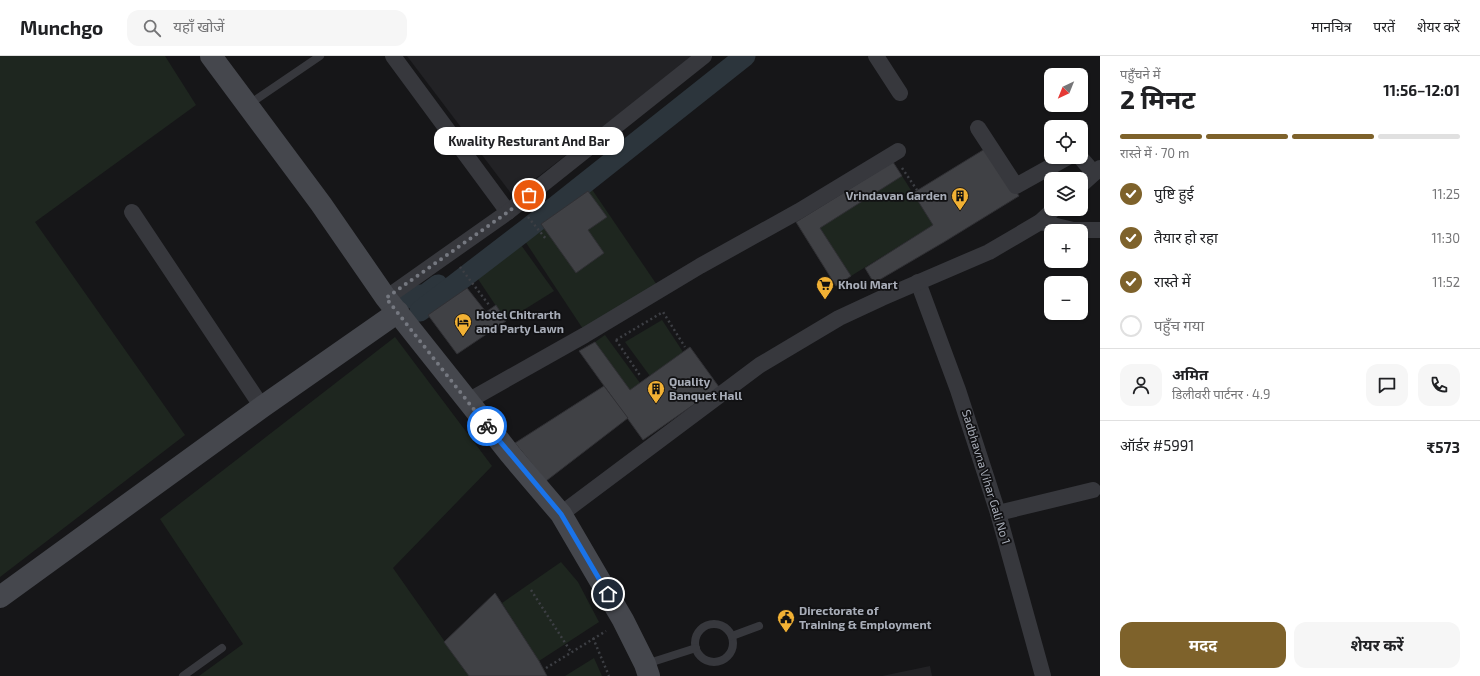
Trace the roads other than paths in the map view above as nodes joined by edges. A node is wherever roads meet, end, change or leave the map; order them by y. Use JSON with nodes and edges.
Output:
{"nodes":[{"id":1,"x":211,"y":56,"type":"edge"},
{"id":2,"x":320,"y":56,"type":"edge"},
{"id":3,"x":393,"y":56,"type":"edge"},
{"id":4,"x":704,"y":56,"type":"edge"},
{"id":5,"x":876,"y":56,"type":"edge"},
{"id":6,"x":900,"y":93,"type":"dead end"},
{"id":7,"x":248,"y":105,"type":"junction"},
{"id":8,"x":978,"y":128,"type":"dead end"},
{"id":9,"x":896,"y":153,"type":"road end"},
{"id":10,"x":1055,"y":164,"type":"edge"},
{"id":11,"x":1088,"y":164,"type":"edge"},
{"id":12,"x":1097,"y":171,"type":"edge"},
{"id":13,"x":1088,"y":179,"type":"edge"},
{"id":14,"x":132,"y":212,"type":"dead end"},
{"id":15,"x":508,"y":212,"type":"junction"},
{"id":16,"x":1046,"y":216,"type":"edge"},
{"id":17,"x":1040,"y":222,"type":"junction"},
{"id":18,"x":1100,"y":230,"type":"edge"},
{"id":19,"x":918,"y":282,"type":"junction"},
{"id":20,"x":392,"y":305,"type":"junction"},
{"id":21,"x":468,"y":401,"type":"junction"},
{"id":22,"x":262,"y":407,"type":"junction"},
{"id":23,"x":1093,"y":490,"type":"dead end"},
{"id":24,"x":998,"y":513,"type":"junction"},
{"id":25,"x":561,"y":514,"type":"junction"},
{"id":26,"x":0,"y":597,"type":"edge"},
{"id":27,"x":759,"y":626,"type":"dead end"},
{"id":28,"x":732,"y":636,"type":"junction"},
{"id":29,"x":222,"y":648,"type":"dead end"},
{"id":30,"x":696,"y":648,"type":"junction"},
{"id":31,"x":647,"y":670,"type":"edge"},
{"id":32,"x":183,"y":676,"type":"edge"},
{"id":33,"x":1043,"y":676,"type":"edge"}],
"edges":[{"from":1,"to":7,"type":"main road"},
{"from":2,"to":7,"type":"lane"},
{"from":3,"to":15,"type":"street"},
{"from":4,"to":15,"type":"street"},
{"from":5,"to":6,"type":"street"},
{"from":7,"to":20,"type":"main road"},
{"from":8,"to":10,"type":"street"},
{"from":9,"to":21,"type":"street"},
{"from":11,"to":12,"type":"street"},
{"from":12,"to":13,"type":"street"},
{"from":14,"to":22,"type":"street"},
{"from":15,"to":20,"type":"street"},
{"from":16,"to":17,"type":"street"},
{"from":17,"to":18,"type":"street"},
{"from":17,"to":19,"type":"street"},
{"from":19,"to":24,"type":"street","name":"Sadbhavna Vihar Gali No 1"},
{"from":19,"to":25,"type":"street"},
{"from":20,"to":21,"type":"main road"},
{"from":20,"to":22,"type":"main road"},
{"from":21,"to":25,"type":"main road"},
{"from":22,"to":26,"type":"main road"},
{"from":23,"to":24,"type":"street"},
{"from":24,"to":33,"type":"street","name":"Sadbhavna Vihar Gali No 1"},
{"from":25,"to":31,"type":"main road"},
{"from":27,"to":28,"type":"lane"},
{"from":28,"to":30,"type":"lane"},
{"from":28,"to":30,"type":"lane"},
{"from":29,"to":32,"type":"lane"},
{"from":30,"to":31,"type":"lane"}]}
